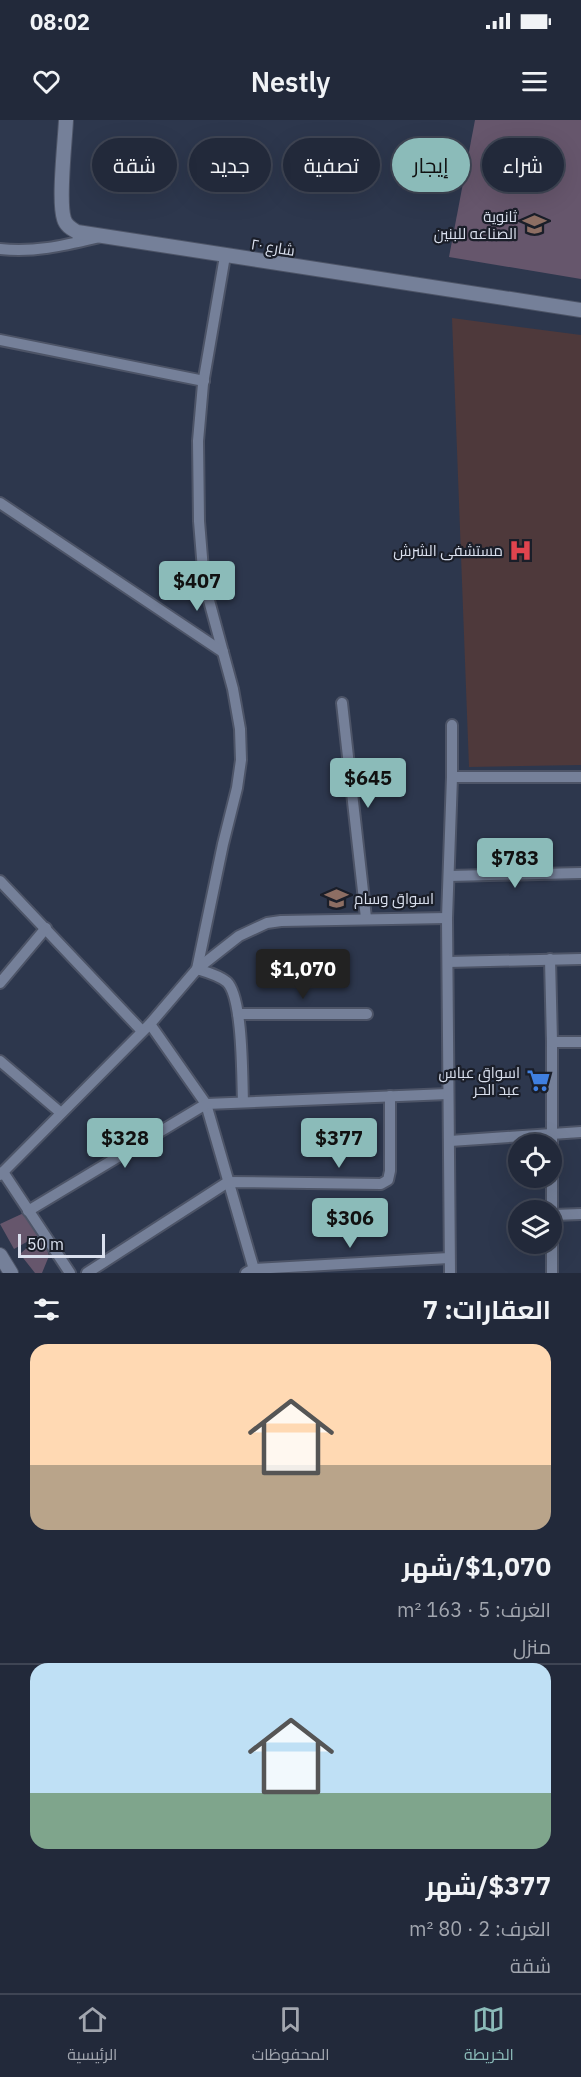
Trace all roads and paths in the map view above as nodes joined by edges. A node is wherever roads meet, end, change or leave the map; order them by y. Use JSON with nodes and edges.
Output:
{"nodes":[{"id":1,"x":66,"y":120,"type":"edge"},
{"id":2,"x":100,"y":237,"type":"junction"},
{"id":3,"x":0,"y":249,"type":"edge"},
{"id":4,"x":225,"y":256,"type":"junction"},
{"id":5,"x":581,"y":310,"type":"edge"},
{"id":6,"x":0,"y":340,"type":"edge"},
{"id":7,"x":204,"y":381,"type":"junction"},
{"id":8,"x":0,"y":503,"type":"edge"},
{"id":9,"x":223,"y":652,"type":"junction"},
{"id":10,"x":342,"y":703,"type":"dead end"},
{"id":11,"x":452,"y":725,"type":"dead end"},
{"id":12,"x":452,"y":777,"type":"junction"},
{"id":13,"x":581,"y":777,"type":"edge"},
{"id":14,"x":581,"y":873,"type":"edge"},
{"id":15,"x":449,"y":876,"type":"junction"},
{"id":16,"x":0,"y":881,"type":"edge"},
{"id":17,"x":366,"y":918,"type":"junction"},
{"id":18,"x":447,"y":918,"type":"junction"},
{"id":19,"x":46,"y":928,"type":"junction"},
{"id":20,"x":550,"y":959,"type":"junction"},
{"id":21,"x":581,"y":959,"type":"edge"},
{"id":22,"x":448,"y":962,"type":"junction"},
{"id":23,"x":197,"y":969,"type":"junction"},
{"id":24,"x":0,"y":983,"type":"edge"},
{"id":25,"x":238,"y":1014,"type":"junction"},
{"id":26,"x":367,"y":1014,"type":"dead end"},
{"id":27,"x":146,"y":1027,"type":"junction"},
{"id":28,"x":552,"y":1042,"type":"junction"},
{"id":29,"x":581,"y":1042,"type":"edge"},
{"id":30,"x":0,"y":1061,"type":"edge"},
{"id":31,"x":448,"y":1094,"type":"junction"},
{"id":32,"x":390,"y":1096,"type":"junction"},
{"id":33,"x":243,"y":1102,"type":"junction"},
{"id":34,"x":206,"y":1104,"type":"junction"},
{"id":35,"x":61,"y":1113,"type":"junction"},
{"id":36,"x":581,"y":1132,"type":"edge"},
{"id":37,"x":552,"y":1133,"type":"junction"},
{"id":38,"x":450,"y":1141,"type":"junction"},
{"id":39,"x":1,"y":1173,"type":"edge"},
{"id":40,"x":228,"y":1182,"type":"junction"},
{"id":41,"x":553,"y":1200,"type":"edge"},
{"id":42,"x":28,"y":1211,"type":"junction"},
{"id":43,"x":581,"y":1214,"type":"edge"},
{"id":44,"x":562,"y":1215,"type":"edge"},
{"id":45,"x":552,"y":1254,"type":"edge"},
{"id":46,"x":0,"y":1255,"type":"edge"},
{"id":47,"x":449,"y":1258,"type":"junction"},
{"id":48,"x":396,"y":1261,"type":"junction"},
{"id":49,"x":252,"y":1272,"type":"edge"},
{"id":50,"x":11,"y":1273,"type":"edge"},
{"id":51,"x":70,"y":1273,"type":"edge"},
{"id":52,"x":87,"y":1273,"type":"edge"},
{"id":53,"x":395,"y":1273,"type":"edge"},
{"id":54,"x":450,"y":1273,"type":"edge"},
{"id":55,"x":552,"y":1273,"type":"edge"}],
"edges":[{"from":1,"to":2,"type":"street","name":"شارع ٢٠"},
{"from":2,"to":3,"type":"street"},
{"from":2,"to":4,"type":"street","name":"شارع ٢٠"},
{"from":4,"to":5,"type":"street","name":"شارع ٢٠"},
{"from":4,"to":7,"type":"street"},
{"from":6,"to":7,"type":"street"},
{"from":7,"to":9,"type":"street"},
{"from":8,"to":9,"type":"street"},
{"from":9,"to":23,"type":"street"},
{"from":10,"to":17,"type":"street"},
{"from":11,"to":12,"type":"street"},
{"from":12,"to":13,"type":"street"},
{"from":12,"to":15,"type":"street"},
{"from":14,"to":15,"type":"street"},
{"from":15,"to":18,"type":"street"},
{"from":16,"to":19,"type":"street"},
{"from":17,"to":18,"type":"street"},
{"from":17,"to":23,"type":"street"},
{"from":18,"to":22,"type":"street"},
{"from":19,"to":24,"type":"street"},
{"from":19,"to":27,"type":"street"},
{"from":20,"to":21,"type":"street"},
{"from":20,"to":22,"type":"street"},
{"from":20,"to":28,"type":"street"},
{"from":22,"to":31,"type":"street"},
{"from":23,"to":25,"type":"street"},
{"from":23,"to":27,"type":"street"},
{"from":25,"to":26,"type":"street"},
{"from":25,"to":33,"type":"street"},
{"from":27,"to":34,"type":"street"},
{"from":27,"to":35,"type":"street"},
{"from":28,"to":29,"type":"street"},
{"from":28,"to":37,"type":"street"},
{"from":30,"to":35,"type":"street"},
{"from":31,"to":32,"type":"street"},
{"from":31,"to":38,"type":"street"},
{"from":32,"to":33,"type":"street"},
{"from":32,"to":40,"type":"street"},
{"from":33,"to":34,"type":"street"},
{"from":34,"to":40,"type":"street"},
{"from":34,"to":42,"type":"street"},
{"from":35,"to":39,"type":"street"},
{"from":36,"to":37,"type":"street"},
{"from":37,"to":38,"type":"street"},
{"from":37,"to":41,"type":"street"},
{"from":38,"to":47,"type":"street"},
{"from":39,"to":42,"type":"street"},
{"from":40,"to":49,"type":"street"},
{"from":40,"to":52,"type":"street"},
{"from":42,"to":51,"type":"street"},
{"from":43,"to":44,"type":"street"},
{"from":45,"to":55,"type":"street"},
{"from":46,"to":50,"type":"street"},
{"from":47,"to":48,"type":"street"},
{"from":47,"to":54,"type":"street"},
{"from":48,"to":49,"type":"street"},
{"from":48,"to":53,"type":"street"}]}
